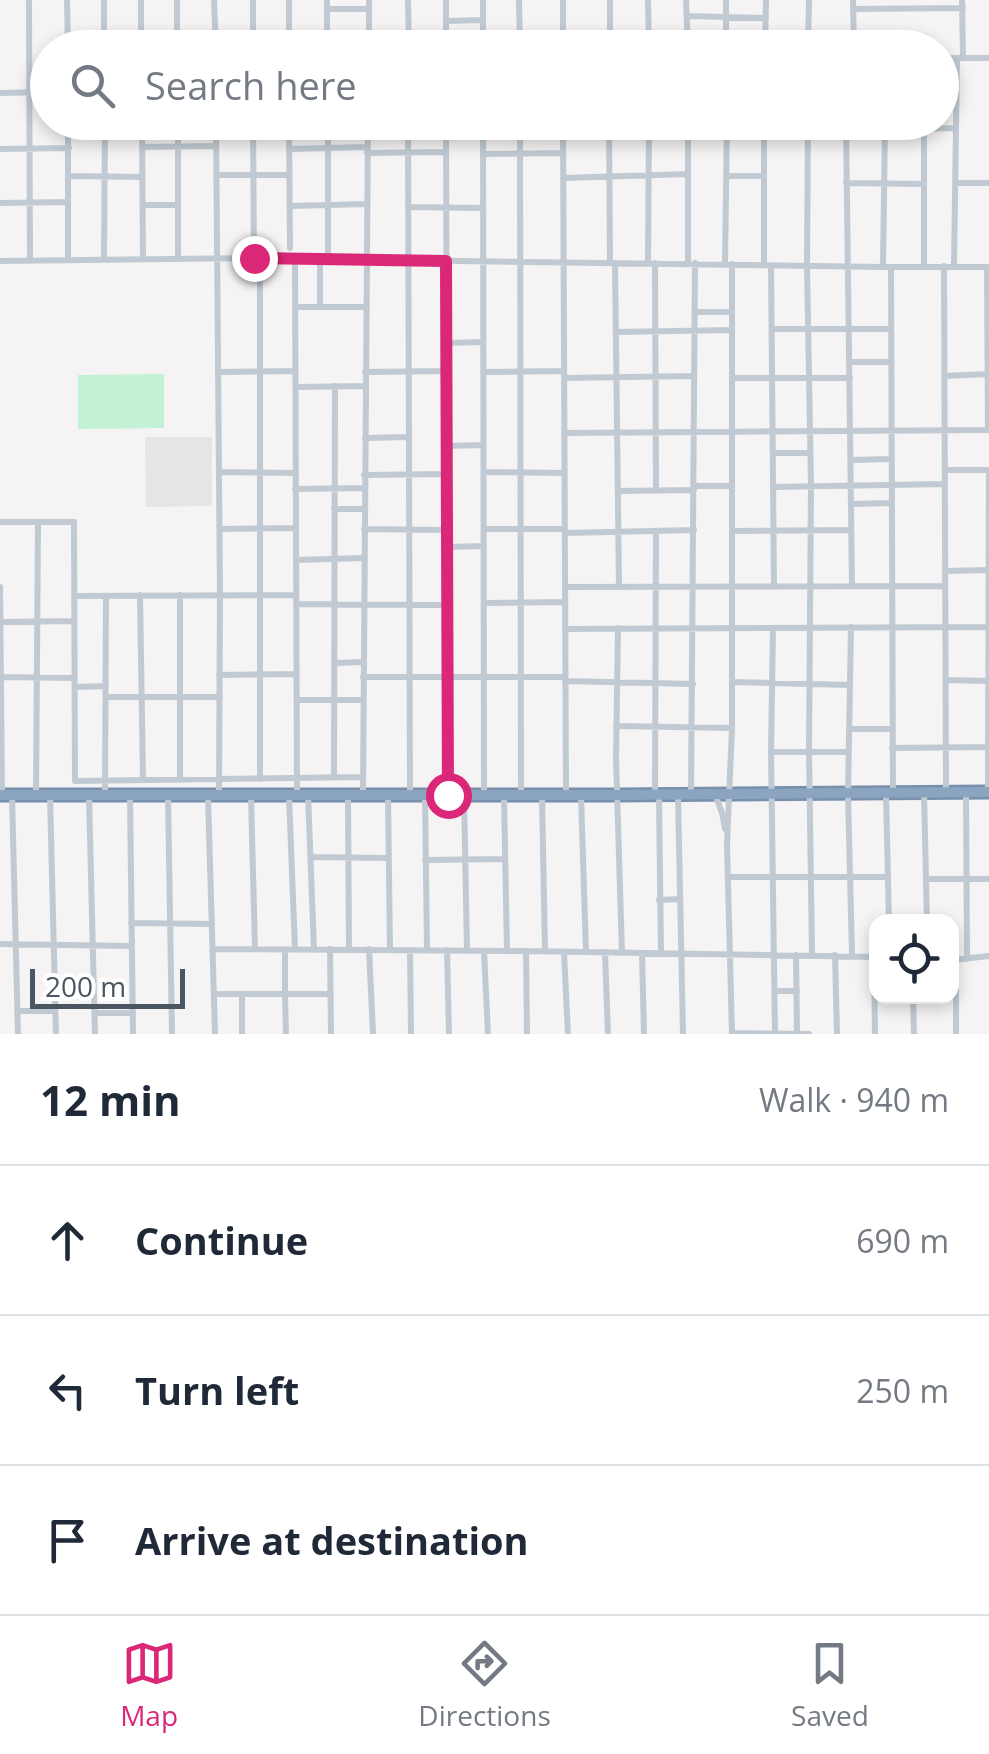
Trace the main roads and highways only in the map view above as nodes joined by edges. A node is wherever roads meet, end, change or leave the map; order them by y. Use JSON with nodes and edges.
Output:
{"nodes":[{"id":1,"x":988,"y":792,"type":"edge"},
{"id":2,"x":4,"y":795,"type":"edge"}],
"edges":[{"from":1,"to":2,"type":"highway"}]}
